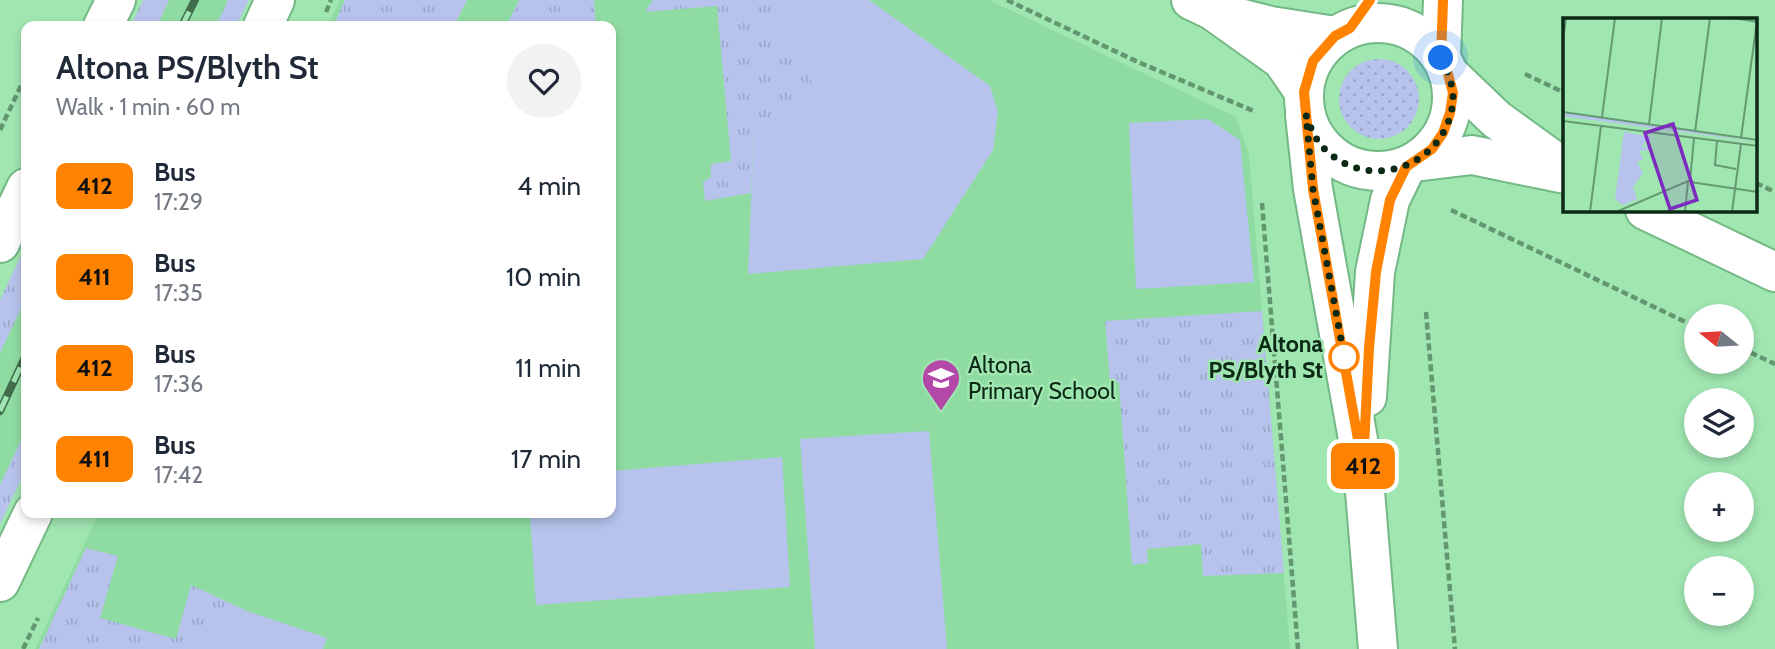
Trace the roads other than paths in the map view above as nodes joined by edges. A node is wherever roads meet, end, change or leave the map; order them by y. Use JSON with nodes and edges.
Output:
{"nodes":[{"id":1,"x":116,"y":0,"type":"edge"},
{"id":2,"x":275,"y":0,"type":"edge"},
{"id":3,"x":1443,"y":0,"type":"edge"},
{"id":4,"x":1202,"y":5,"type":"edge"},
{"id":5,"x":106,"y":21,"type":"edge"},
{"id":6,"x":265,"y":21,"type":"edge"},
{"id":7,"x":1352,"y":21,"type":"edge"},
{"id":8,"x":1445,"y":66,"type":"junction"},
{"id":9,"x":1305,"y":104,"type":"junction"},
{"id":10,"x":1410,"y":164,"type":"junction"},
{"id":11,"x":1563,"y":169,"type":"edge"},
{"id":12,"x":1563,"y":171,"type":"edge"},
{"id":13,"x":21,"y":199,"type":"edge"},
{"id":14,"x":1649,"y":212,"type":"edge"},
{"id":15,"x":0,"y":243,"type":"edge"},
{"id":16,"x":1775,"y":272,"type":"edge"},
{"id":17,"x":1363,"y":467,"type":"junction"},
{"id":18,"x":31,"y":518,"type":"edge"},
{"id":19,"x":0,"y":582,"type":"edge"},
{"id":20,"x":1378,"y":649,"type":"edge"}],
"edges":[{"from":1,"to":5,"type":"street"},
{"from":2,"to":6,"type":"street"},
{"from":3,"to":8,"type":"street"},
{"from":4,"to":7,"type":"street"},
{"from":4,"to":9,"type":"street"},
{"from":7,"to":8,"type":"street"},
{"from":7,"to":9,"type":"street"},
{"from":8,"to":10,"type":"street"},
{"from":8,"to":11,"type":"street"},
{"from":9,"to":10,"type":"street"},
{"from":9,"to":17,"type":"street"},
{"from":10,"to":12,"type":"street"},
{"from":10,"to":17,"type":"street"},
{"from":13,"to":15,"type":"street"},
{"from":14,"to":16,"type":"street"},
{"from":17,"to":20,"type":"street"},
{"from":18,"to":19,"type":"street"}]}
